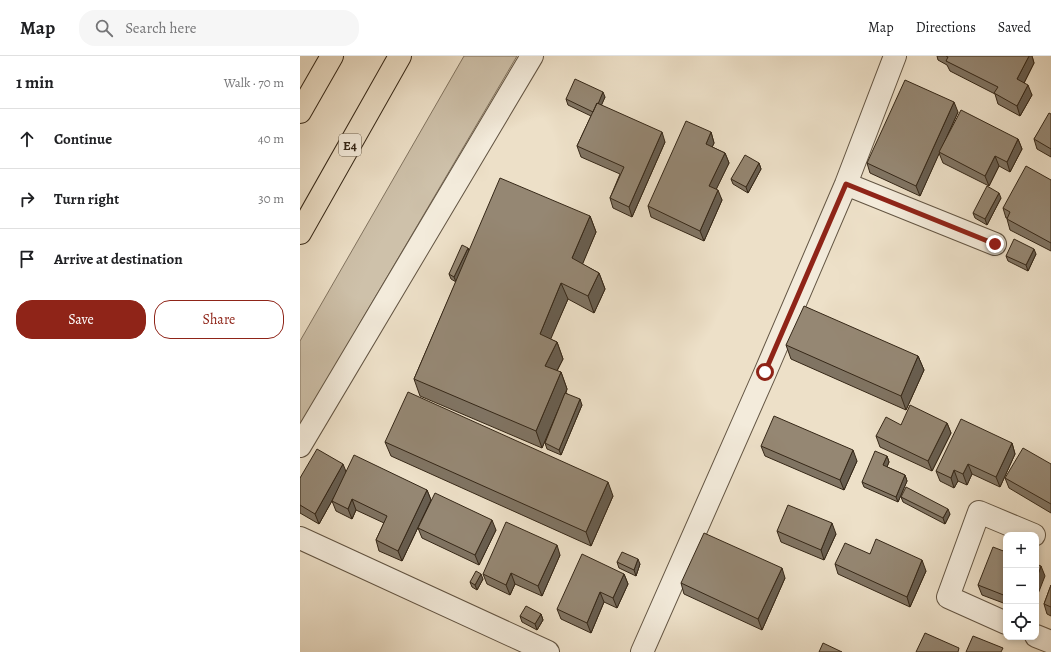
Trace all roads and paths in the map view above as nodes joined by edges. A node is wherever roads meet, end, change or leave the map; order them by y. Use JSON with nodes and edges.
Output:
{"nodes":[{"id":1,"x":332,"y":56,"type":"edge"},
{"id":2,"x":400,"y":56,"type":"edge"},
{"id":3,"x":532,"y":56,"type":"edge"},
{"id":4,"x":895,"y":56,"type":"edge"},
{"id":5,"x":300,"y":112,"type":"edge"},
{"id":6,"x":846,"y":184,"type":"junction"},
{"id":7,"x":300,"y":233,"type":"edge"},
{"id":8,"x":995,"y":244,"type":"dead end"},
{"id":9,"x":300,"y":446,"type":"edge"},
{"id":10,"x":1028,"y":532,"type":"edge"},
{"id":11,"x":1039,"y":537,"type":"edge"},
{"id":12,"x":300,"y":538,"type":"edge"},
{"id":13,"x":1051,"y":542,"type":"edge"},
{"id":14,"x":1003,"y":622,"type":"edge"},
{"id":15,"x":1039,"y":637,"type":"edge"},
{"id":16,"x":1051,"y":642,"type":"edge"},
{"id":17,"x":548,"y":652,"type":"edge"},
{"id":18,"x":642,"y":652,"type":"edge"}],
"edges":[{"from":1,"to":5,"type":"highway"},
{"from":2,"to":7,"type":"highway","number":"E4"},
{"from":3,"to":9,"type":"street"},
{"from":4,"to":6,"type":"street"},
{"from":6,"to":8,"type":"street"},
{"from":6,"to":18,"type":"street"},
{"from":10,"to":14,"type":"street"},
{"from":11,"to":13,"type":"street"},
{"from":12,"to":17,"type":"street"},
{"from":15,"to":16,"type":"street"}]}
